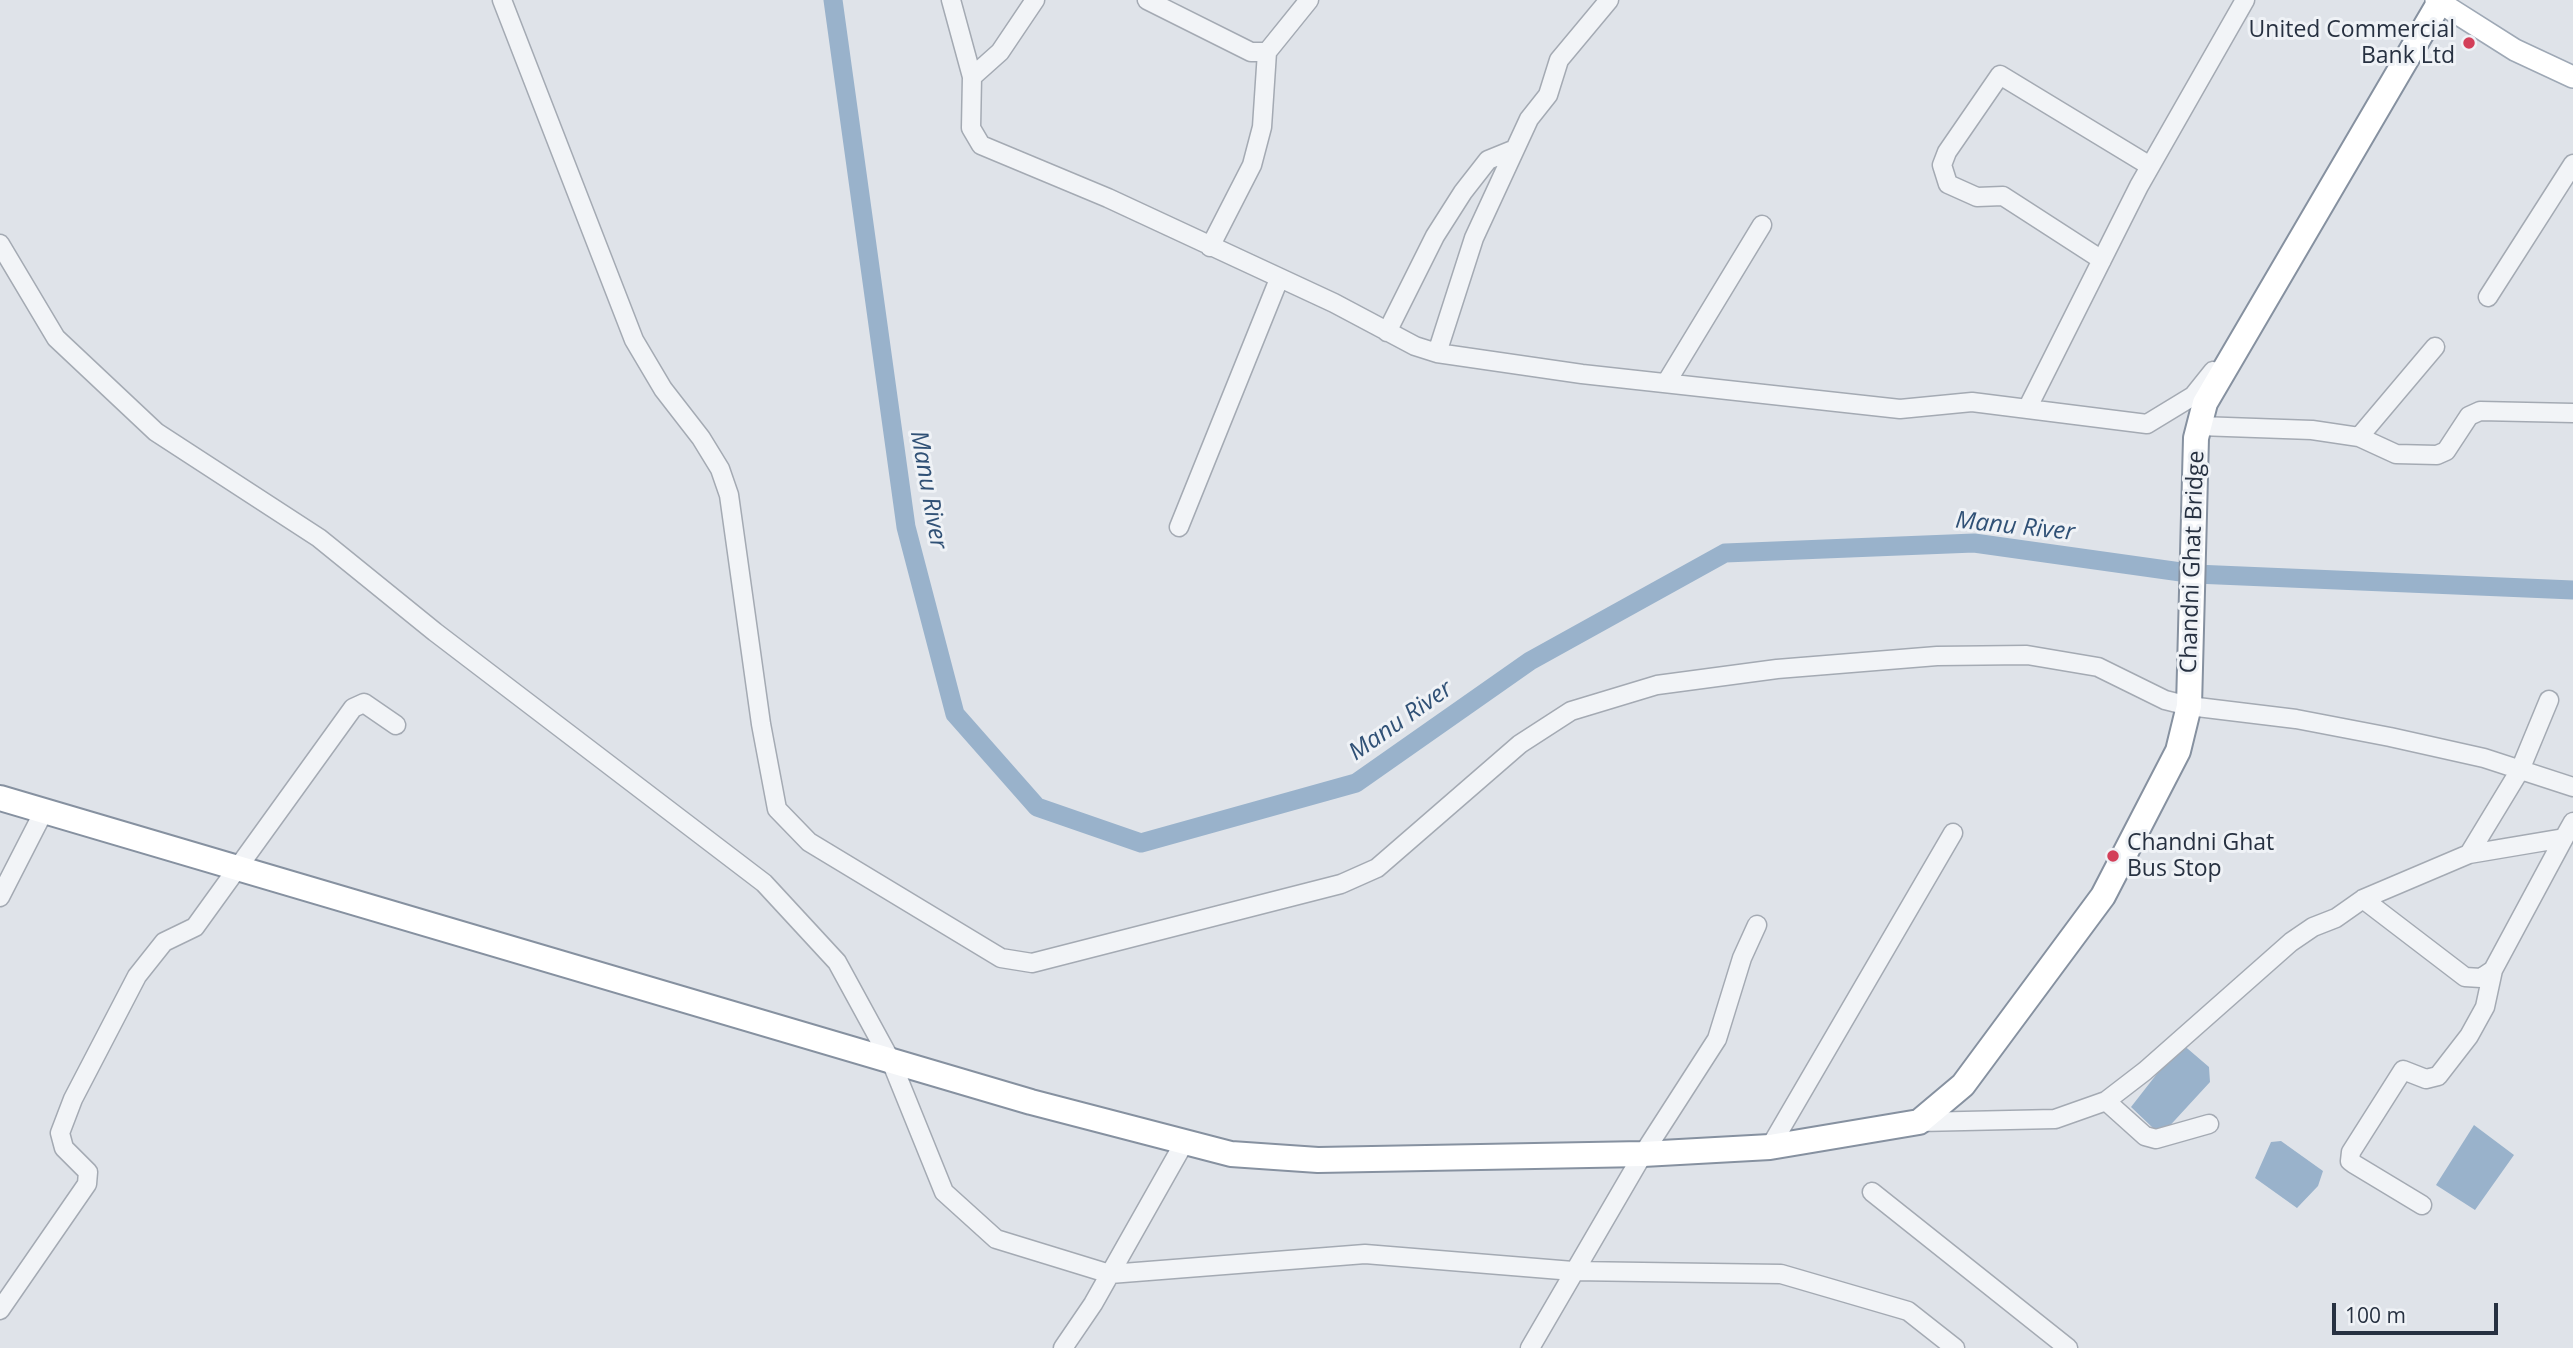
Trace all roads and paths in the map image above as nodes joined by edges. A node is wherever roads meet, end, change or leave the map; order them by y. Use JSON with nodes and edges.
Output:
{"nodes":[{"id":1,"x":502,"y":0,"type":"edge"},
{"id":2,"x":950,"y":0,"type":"edge"},
{"id":3,"x":1035,"y":0,"type":"edge"},
{"id":4,"x":1147,"y":0,"type":"edge"},
{"id":5,"x":1309,"y":0,"type":"edge"},
{"id":6,"x":1609,"y":0,"type":"edge"},
{"id":7,"x":2245,"y":0,"type":"edge"},
{"id":8,"x":2439,"y":1,"type":"edge"},
{"id":9,"x":1267,"y":52,"type":"junction"},
{"id":10,"x":972,"y":77,"type":"junction"},
{"id":11,"x":2573,"y":77,"type":"edge"},
{"id":12,"x":1515,"y":149,"type":"junction"},
{"id":13,"x":2573,"y":164,"type":"edge"},
{"id":14,"x":2150,"y":166,"type":"junction"},
{"id":15,"x":1762,"y":225,"type":"dead end"},
{"id":16,"x":0,"y":244,"type":"edge"},
{"id":17,"x":1210,"y":247,"type":"junction"},
{"id":18,"x":2102,"y":260,"type":"junction"},
{"id":19,"x":1279,"y":279,"type":"junction"},
{"id":20,"x":2488,"y":297,"type":"dead end"},
{"id":21,"x":2247,"y":331,"type":"junction"},
{"id":22,"x":1387,"y":332,"type":"junction"},
{"id":23,"x":2435,"y":347,"type":"dead end"},
{"id":24,"x":1437,"y":353,"type":"junction"},
{"id":25,"x":1666,"y":383,"type":"junction"},
{"id":26,"x":2027,"y":409,"type":"junction"},
{"id":27,"x":2573,"y":413,"type":"edge"},
{"id":28,"x":2198,"y":432,"type":"junction"},
{"id":29,"x":2359,"y":437,"type":"junction"},
{"id":30,"x":1178,"y":527,"type":"dead end"},
{"id":31,"x":2189,"y":696,"type":"junction"},
{"id":32,"x":2549,"y":700,"type":"dead end"},
{"id":33,"x":396,"y":725,"type":"dead end"},
{"id":34,"x":2520,"y":770,"type":"junction"},
{"id":35,"x":2573,"y":787,"type":"edge"},
{"id":36,"x":0,"y":798,"type":"edge"},
{"id":37,"x":44,"y":811,"type":"junction"},
{"id":38,"x":2569,"y":830,"type":"edge"},
{"id":39,"x":1953,"y":833,"type":"dead end"},
{"id":40,"x":2469,"y":855,"type":"junction"},
{"id":41,"x":237,"y":869,"type":"junction"},
{"id":42,"x":0,"y":897,"type":"edge"},
{"id":43,"x":2362,"y":899,"type":"junction"},
{"id":44,"x":1757,"y":925,"type":"dead end"},
{"id":45,"x":2493,"y":970,"type":"junction"},
{"id":46,"x":891,"y":1061,"type":"junction"},
{"id":47,"x":2106,"y":1101,"type":"junction"},
{"id":48,"x":1919,"y":1122,"type":"junction"},
{"id":49,"x":2208,"y":1124,"type":"dead end"},
{"id":50,"x":1184,"y":1143,"type":"junction"},
{"id":51,"x":1770,"y":1147,"type":"junction"},
{"id":52,"x":1643,"y":1154,"type":"junction"},
{"id":53,"x":1872,"y":1192,"type":"dead end"},
{"id":54,"x":2422,"y":1205,"type":"dead end"},
{"id":55,"x":1573,"y":1271,"type":"junction"},
{"id":56,"x":1110,"y":1274,"type":"junction"},
{"id":57,"x":0,"y":1310,"type":"edge"},
{"id":58,"x":1063,"y":1348,"type":"edge"},
{"id":59,"x":1530,"y":1348,"type":"edge"},
{"id":60,"x":1955,"y":1348,"type":"edge"},
{"id":61,"x":2068,"y":1348,"type":"edge"}],
"edges":[{"from":1,"to":31,"type":"street"},
{"from":2,"to":10,"type":"street"},
{"from":3,"to":10,"type":"street"},
{"from":4,"to":9,"type":"street"},
{"from":5,"to":9,"type":"street"},
{"from":6,"to":12,"type":"street"},
{"from":7,"to":14,"type":"street"},
{"from":8,"to":11,"type":"main road"},
{"from":8,"to":21,"type":"highway","name":"Chandni Ghat Bridge"},
{"from":9,"to":17,"type":"street"},
{"from":10,"to":17,"type":"street"},
{"from":12,"to":22,"type":"street"},
{"from":12,"to":24,"type":"street"},
{"from":13,"to":20,"type":"street"},
{"from":14,"to":18,"type":"street"},
{"from":14,"to":18,"type":"street"},
{"from":15,"to":25,"type":"street"},
{"from":16,"to":46,"type":"street"},
{"from":17,"to":19,"type":"street"},
{"from":18,"to":26,"type":"street"},
{"from":19,"to":22,"type":"street"},
{"from":19,"to":30,"type":"street"},
{"from":21,"to":26,"type":"street"},
{"from":21,"to":28,"type":"highway","name":"Chandni Ghat Bridge"},
{"from":22,"to":24,"type":"street"},
{"from":23,"to":29,"type":"street"},
{"from":24,"to":25,"type":"street"},
{"from":25,"to":26,"type":"street"},
{"from":27,"to":29,"type":"street"},
{"from":28,"to":29,"type":"street"},
{"from":28,"to":31,"type":"highway","name":"Chandni Ghat Bridge"},
{"from":31,"to":34,"type":"street"},
{"from":31,"to":48,"type":"highway","name":"Chandni Ghat Bridge"},
{"from":32,"to":34,"type":"street"},
{"from":33,"to":41,"type":"street"},
{"from":34,"to":35,"type":"street"},
{"from":34,"to":40,"type":"street"},
{"from":36,"to":37,"type":"highway"},
{"from":37,"to":41,"type":"highway"},
{"from":37,"to":42,"type":"street"},
{"from":38,"to":40,"type":"street"},
{"from":38,"to":45,"type":"street"},
{"from":39,"to":51,"type":"street"},
{"from":40,"to":43,"type":"street"},
{"from":41,"to":46,"type":"highway"},
{"from":41,"to":57,"type":"street"},
{"from":43,"to":45,"type":"street"},
{"from":43,"to":47,"type":"street"},
{"from":44,"to":52,"type":"street"},
{"from":45,"to":54,"type":"street"},
{"from":46,"to":50,"type":"highway"},
{"from":46,"to":56,"type":"street"},
{"from":47,"to":48,"type":"street"},
{"from":47,"to":49,"type":"street"},
{"from":48,"to":51,"type":"highway"},
{"from":50,"to":52,"type":"highway"},
{"from":50,"to":56,"type":"street"},
{"from":51,"to":52,"type":"highway"},
{"from":52,"to":55,"type":"street"},
{"from":53,"to":61,"type":"street"},
{"from":55,"to":56,"type":"street"},
{"from":55,"to":59,"type":"street"},
{"from":55,"to":60,"type":"street"},
{"from":56,"to":58,"type":"street"}]}
